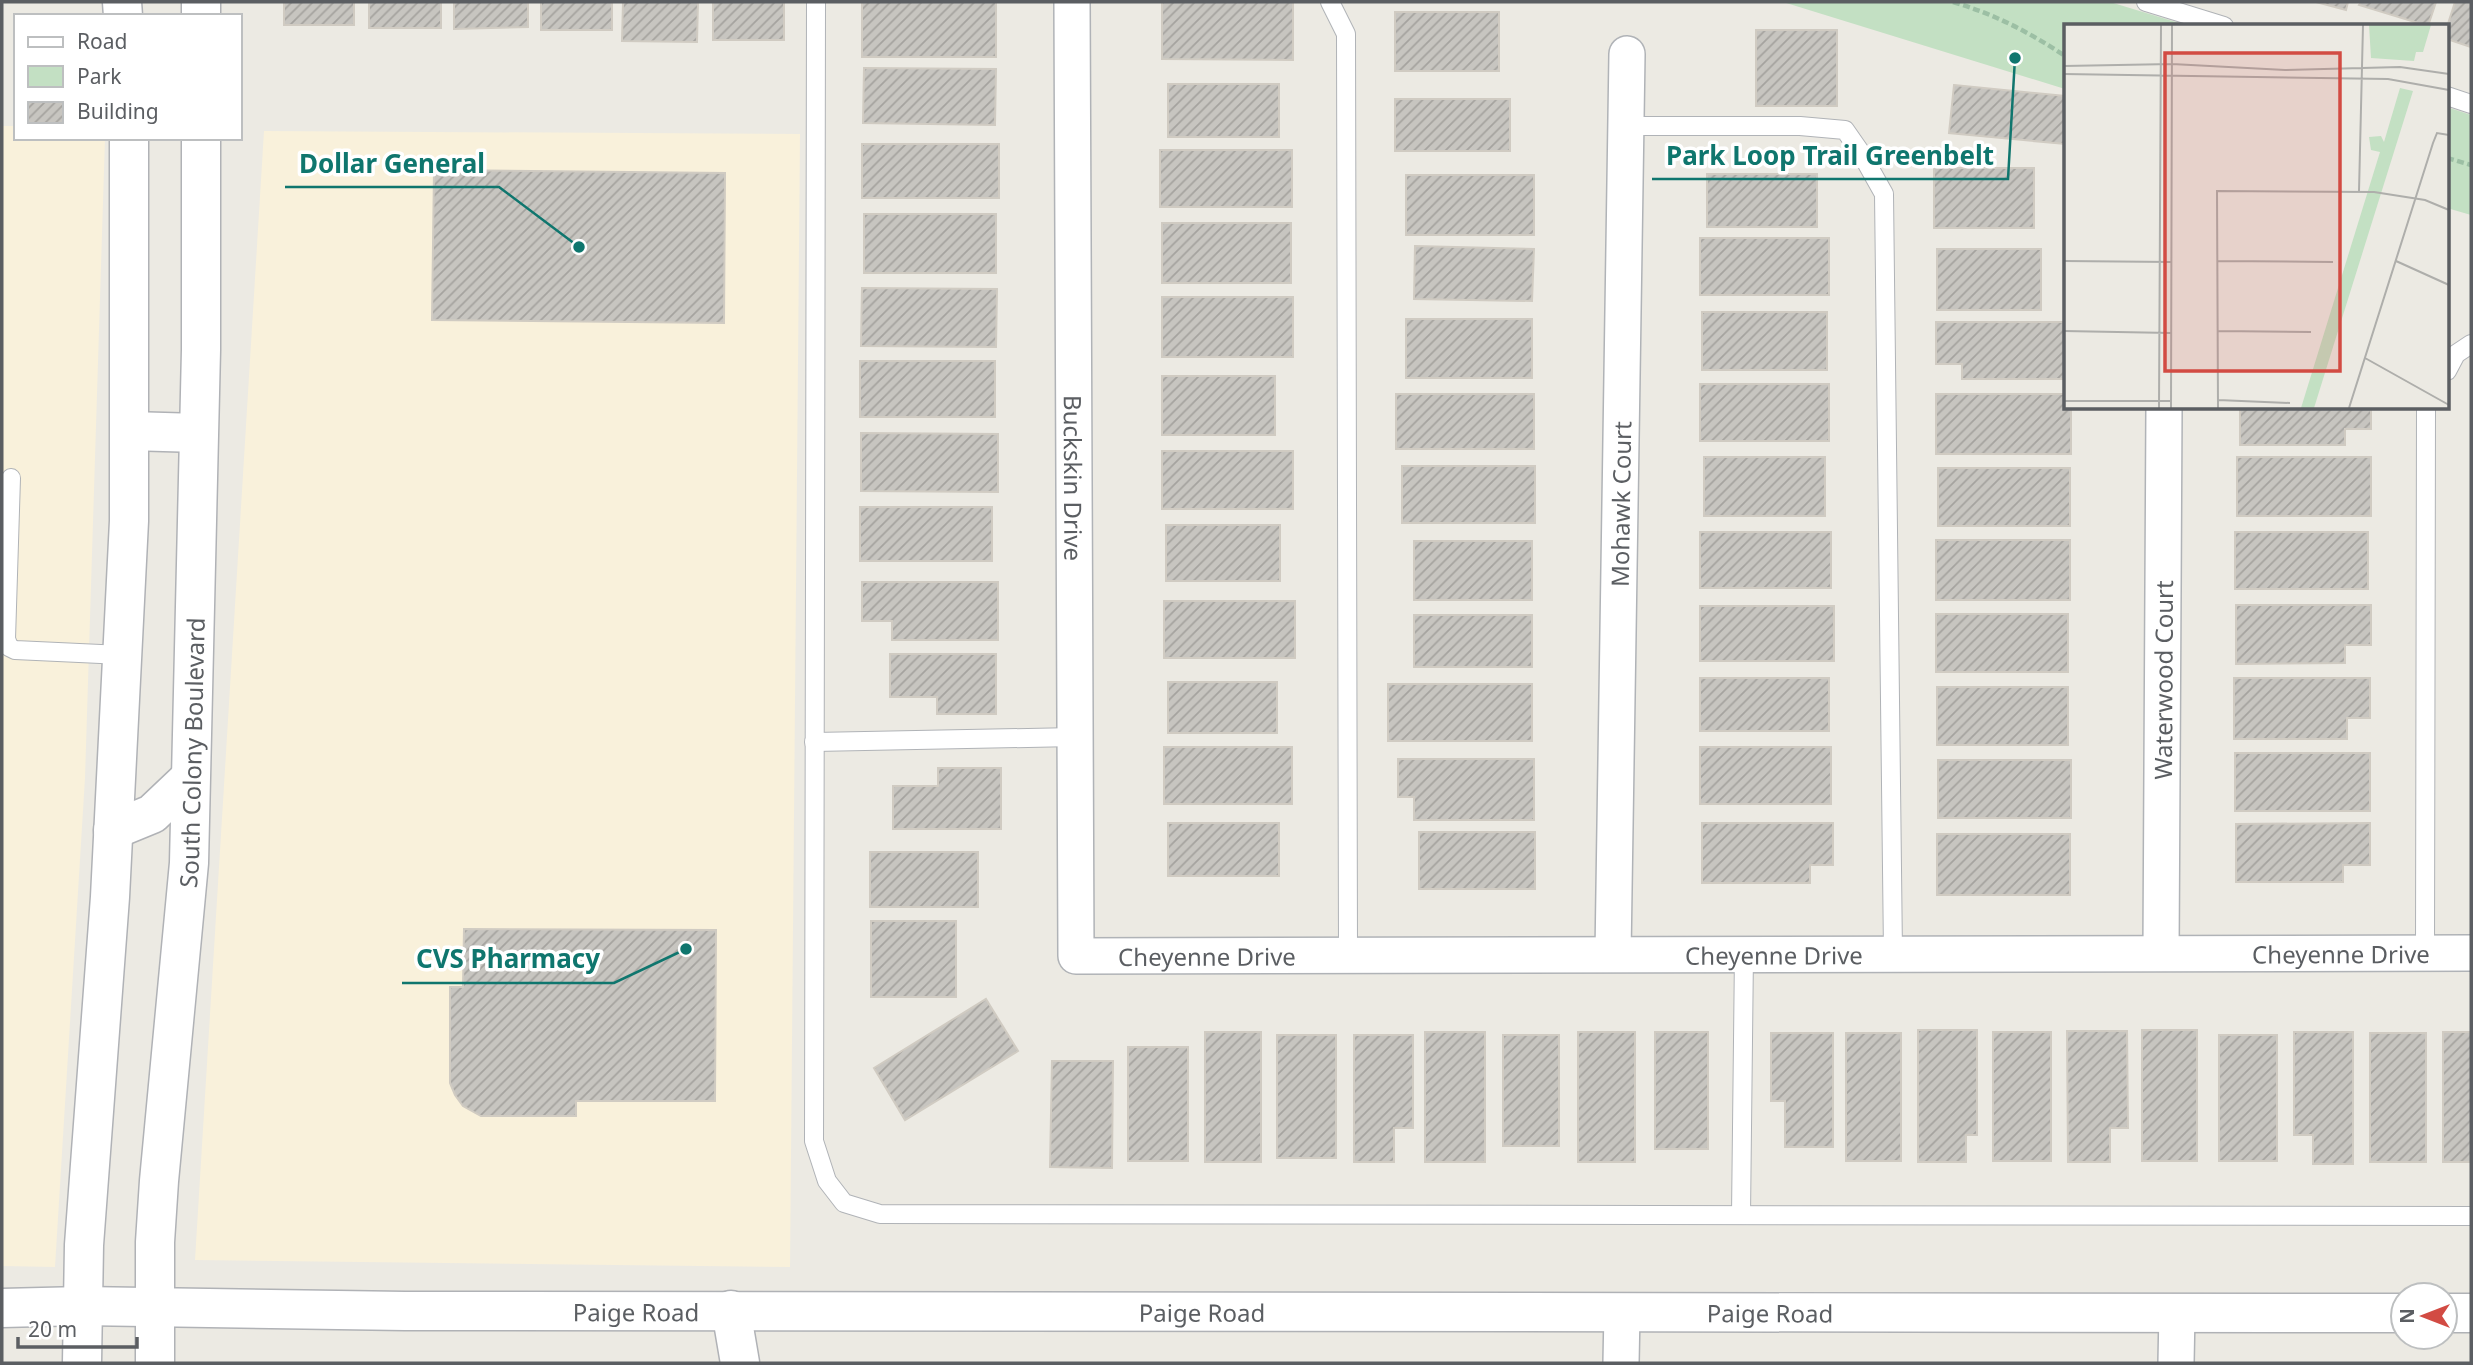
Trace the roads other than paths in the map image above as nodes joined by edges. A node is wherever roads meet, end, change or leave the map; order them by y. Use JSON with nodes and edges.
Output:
{"nodes":[{"id":1,"x":816,"y":2,"type":"edge"},
{"id":2,"x":1072,"y":2,"type":"edge"},
{"id":3,"x":1330,"y":2,"type":"edge"},
{"id":4,"x":2146,"y":2,"type":"edge"},
{"id":5,"x":2218,"y":24,"type":"edge"},
{"id":6,"x":1627,"y":54,"type":"dead end"},
{"id":7,"x":2448,"y":96,"type":"edge"},
{"id":8,"x":2471,"y":104,"type":"edge"},
{"id":9,"x":1626,"y":126,"type":"junction"},
{"id":10,"x":129,"y":140,"type":"edge"},
{"id":11,"x":201,"y":140,"type":"edge"},
{"id":12,"x":2471,"y":344,"type":"edge"},
{"id":13,"x":2448,"y":369,"type":"edge"},
{"id":14,"x":2164,"y":410,"type":"edge"},
{"id":15,"x":2426,"y":410,"type":"edge"},
{"id":16,"x":130,"y":431,"type":"junction"},
{"id":17,"x":198,"y":433,"type":"junction"},
{"id":18,"x":11,"y":478,"type":"dead end"},
{"id":19,"x":122,"y":655,"type":"junction"},
{"id":20,"x":1075,"y":737,"type":"junction"},
{"id":21,"x":814,"y":741,"type":"junction"},
{"id":22,"x":190,"y":778,"type":"junction"},
{"id":23,"x":113,"y":831,"type":"junction"},
{"id":24,"x":2161,"y":953,"type":"junction"},
{"id":25,"x":2425,"y":953,"type":"junction"},
{"id":26,"x":2471,"y":953,"type":"edge"},
{"id":27,"x":1614,"y":954,"type":"junction"},
{"id":28,"x":1744,"y":954,"type":"junction"},
{"id":29,"x":1893,"y":954,"type":"junction"},
{"id":30,"x":1348,"y":955,"type":"junction"},
{"id":31,"x":1076,"y":956,"type":"joint"},
{"id":32,"x":1741,"y":1215,"type":"junction"},
{"id":33,"x":2471,"y":1216,"type":"edge"},
{"id":34,"x":82,"y":1306,"type":"junction"},
{"id":35,"x":2,"y":1308,"type":"edge"},
{"id":36,"x":155,"y":1308,"type":"junction"},
{"id":37,"x":731,"y":1310,"type":"junction"},
{"id":38,"x":1622,"y":1312,"type":"junction"},
{"id":39,"x":2177,"y":1312,"type":"junction"},
{"id":40,"x":2389,"y":1313,"type":"edge"},
{"id":41,"x":82,"y":1363,"type":"edge"},
{"id":42,"x":155,"y":1363,"type":"edge"},
{"id":43,"x":740,"y":1363,"type":"edge"},
{"id":44,"x":1621,"y":1363,"type":"edge"},
{"id":45,"x":2176,"y":1363,"type":"edge"}],
"edges":[{"from":1,"to":21,"type":"lane"},
{"from":2,"to":20,"type":"street","name":"Buckskin Drive"},
{"from":3,"to":30,"type":"lane"},
{"from":4,"to":5,"type":"lane"},
{"from":6,"to":9,"type":"street","name":"Mohawk Court"},
{"from":7,"to":8,"type":"lane"},
{"from":9,"to":27,"type":"street","name":"Mohawk Court"},
{"from":9,"to":29,"type":"lane"},
{"from":10,"to":16,"type":"main road"},
{"from":11,"to":17,"type":"main road","name":"South Colony Boulevard"},
{"from":12,"to":13,"type":"lane"},
{"from":14,"to":24,"type":"street","name":"Waterwood Court"},
{"from":15,"to":25,"type":"lane"},
{"from":16,"to":17,"type":"main road"},
{"from":16,"to":19,"type":"main road"},
{"from":17,"to":22,"type":"main road","name":"South Colony Boulevard"},
{"from":18,"to":19,"type":"lane"},
{"from":19,"to":23,"type":"main road"},
{"from":20,"to":21,"type":"lane"},
{"from":20,"to":31,"type":"street","name":"Buckskin Drive"},
{"from":21,"to":32,"type":"lane"},
{"from":22,"to":23,"type":"main road"},
{"from":22,"to":36,"type":"main road","name":"South Colony Boulevard"},
{"from":23,"to":34,"type":"main road"},
{"from":24,"to":25,"type":"street","name":"Cheyenne Drive"},
{"from":24,"to":29,"type":"street","name":"Cheyenne Drive"},
{"from":25,"to":26,"type":"street","name":"Cheyenne Drive"},
{"from":27,"to":28,"type":"street","name":"Cheyenne Drive"},
{"from":27,"to":30,"type":"street","name":"Cheyenne Drive"},
{"from":28,"to":29,"type":"street","name":"Cheyenne Drive"},
{"from":28,"to":32,"type":"lane"},
{"from":30,"to":31,"type":"street","name":"Cheyenne Drive"},
{"from":32,"to":33,"type":"lane"},
{"from":34,"to":35,"type":"main road","name":"Paige Road"},
{"from":34,"to":36,"type":"main road","name":"Paige Road"},
{"from":34,"to":41,"type":"main road"},
{"from":36,"to":37,"type":"main road","name":"Paige Road"},
{"from":36,"to":42,"type":"main road","name":"South Colony Boulevard"},
{"from":37,"to":38,"type":"main road","name":"Paige Road"},
{"from":37,"to":43,"type":"main road"},
{"from":38,"to":39,"type":"main road","name":"Paige Road"},
{"from":38,"to":44,"type":"street"},
{"from":39,"to":40,"type":"main road","name":"Paige Road"},
{"from":39,"to":45,"type":"street"}]}
